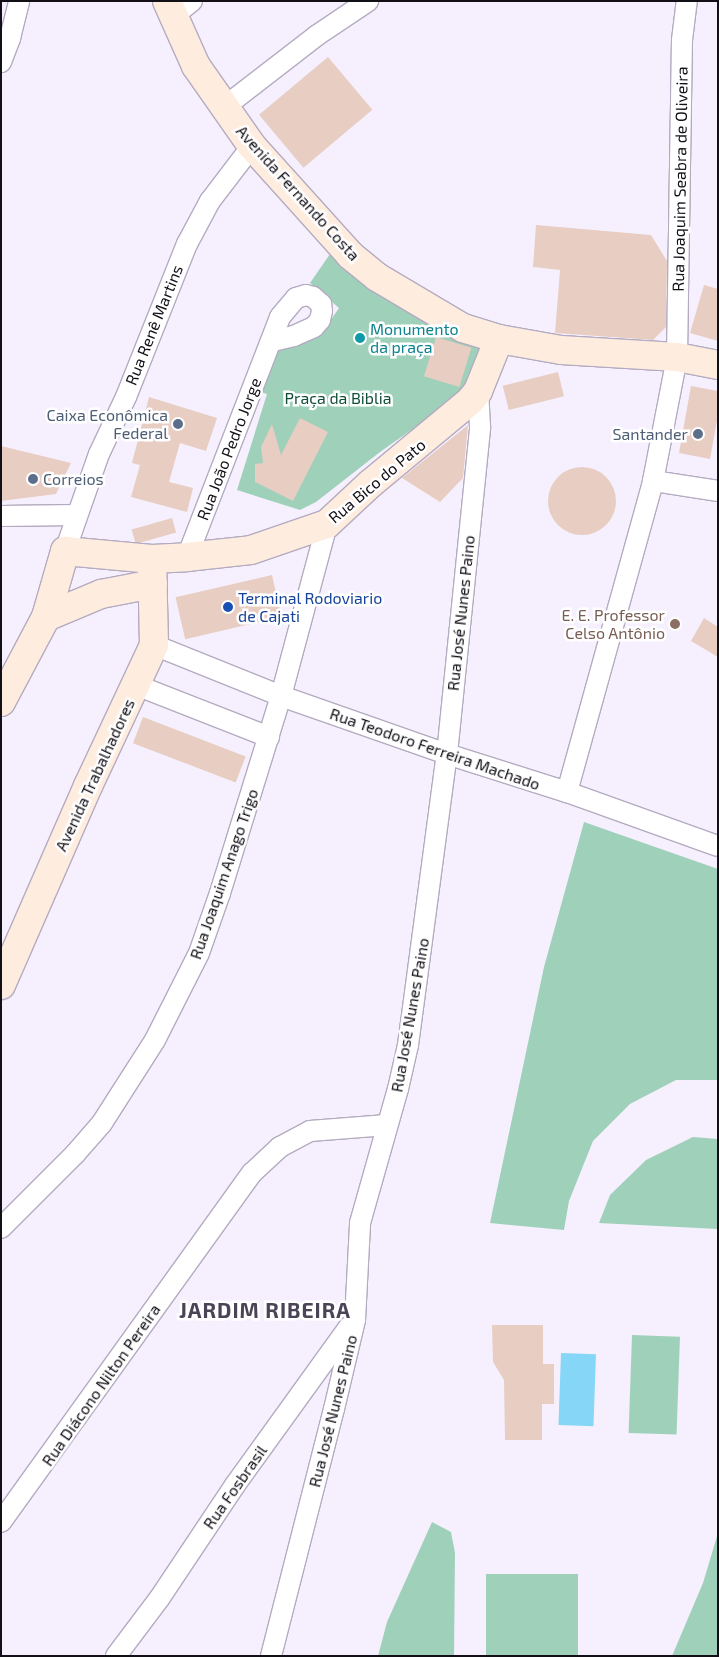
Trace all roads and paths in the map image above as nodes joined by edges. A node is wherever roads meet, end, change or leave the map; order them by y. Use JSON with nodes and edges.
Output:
{"nodes":[{"id":1,"x":19,"y":1,"type":"edge"},
{"id":2,"x":368,"y":1,"type":"edge"},
{"id":3,"x":687,"y":1,"type":"edge"},
{"id":4,"x":177,"y":6,"type":"edge"},
{"id":5,"x":1,"y":62,"type":"edge"},
{"id":6,"x":223,"y":108,"type":"junction"},
{"id":7,"x":252,"y":146,"type":"junction"},
{"id":8,"x":499,"y":339,"type":"junction"},
{"id":9,"x":272,"y":341,"type":"dead end"},
{"id":10,"x":677,"y":357,"type":"junction"},
{"id":11,"x":718,"y":365,"type":"edge"},
{"id":12,"x":478,"y":392,"type":"junction"},
{"id":13,"x":653,"y":481,"type":"junction"},
{"id":14,"x":718,"y":491,"type":"edge"},
{"id":15,"x":76,"y":515,"type":"junction"},
{"id":16,"x":1,"y":516,"type":"edge"},
{"id":17,"x":327,"y":524,"type":"junction"},
{"id":18,"x":65,"y":551,"type":"junction"},
{"id":19,"x":187,"y":557,"type":"junction"},
{"id":20,"x":152,"y":571,"type":"junction"},
{"id":21,"x":46,"y":616,"type":"junction"},
{"id":22,"x":154,"y":644,"type":"junction"},
{"id":23,"x":136,"y":685,"type":"junction"},
{"id":24,"x":281,"y":696,"type":"junction"},
{"id":25,"x":1,"y":702,"type":"edge"},
{"id":26,"x":269,"y":737,"type":"junction"},
{"id":27,"x":447,"y":754,"type":"junction"},
{"id":28,"x":567,"y":792,"type":"junction"},
{"id":29,"x":718,"y":846,"type":"edge"},
{"id":30,"x":1,"y":985,"type":"edge"},
{"id":31,"x":387,"y":1125,"type":"junction"},
{"id":32,"x":1,"y":1228,"type":"edge"},
{"id":33,"x":355,"y":1320,"type":"junction"},
{"id":34,"x":1,"y":1522,"type":"edge"},
{"id":35,"x":116,"y":1656,"type":"edge"},
{"id":36,"x":271,"y":1656,"type":"edge"}],
"edges":[{"from":1,"to":5,"type":"street"},
{"from":2,"to":6,"type":"street"},
{"from":3,"to":10,"type":"street","name":"Rua Joaquim Seabra de Oliveira"},
{"from":4,"to":6,"type":"street","name":"Avenida Fernando Costa"},
{"from":6,"to":7,"type":"street","name":"Avenida Fernando Costa"},
{"from":7,"to":8,"type":"street","name":"Avenida Fernando Costa"},
{"from":7,"to":15,"type":"street","name":"Rua Renê Martins"},
{"from":8,"to":10,"type":"street","name":"Avenida Fernando Costa"},
{"from":8,"to":12,"type":"street","name":"Rua Bico do Pato"},
{"from":9,"to":19,"type":"street","name":"Rua João Pedro Jorge"},
{"from":10,"to":11,"type":"street","name":"Avenida Fernando Costa"},
{"from":10,"to":13,"type":"street","name":"Rua Joaquim Seabra de Oliveira"},
{"from":12,"to":17,"type":"street","name":"Rua Bico do Pato"},
{"from":12,"to":27,"type":"street","name":"Rua José Nunes Paino"},
{"from":13,"to":14,"type":"street"},
{"from":13,"to":28,"type":"street","name":"Rua Joaquim Seabra de Oliveira"},
{"from":15,"to":16,"type":"street"},
{"from":15,"to":18,"type":"street","name":"Rua Renê Martins"},
{"from":17,"to":19,"type":"street","name":"Rua Bico do Pato"},
{"from":17,"to":24,"type":"street","name":"Rua Joaquim Anago Trigo"},
{"from":18,"to":20,"type":"street","name":"Rua Bico do Pato"},
{"from":18,"to":21,"type":"street"},
{"from":19,"to":20,"type":"street","name":"Rua Bico do Pato"},
{"from":20,"to":21,"type":"street","name":"Rua Bico do Pato"},
{"from":20,"to":22,"type":"street","name":"Avenida Trabalhadores"},
{"from":21,"to":25,"type":"street"},
{"from":22,"to":23,"type":"street","name":"Avenida Trabalhadores"},
{"from":22,"to":24,"type":"street","name":"Rua Teodoro Ferreira Machado"},
{"from":23,"to":26,"type":"street"},
{"from":23,"to":30,"type":"street","name":"Avenida Trabalhadores"},
{"from":24,"to":26,"type":"street","name":"Rua Joaquim Anago Trigo"},
{"from":24,"to":27,"type":"street","name":"Rua Teodoro Ferreira Machado"},
{"from":26,"to":32,"type":"street","name":"Rua Joaquim Anago Trigo"},
{"from":27,"to":28,"type":"street","name":"Rua Teodoro Ferreira Machado"},
{"from":27,"to":31,"type":"street","name":"Rua José Nunes Paino"},
{"from":28,"to":29,"type":"street","name":"Rua Teodoro Ferreira Machado"},
{"from":31,"to":33,"type":"street","name":"Rua José Nunes Paino"},
{"from":31,"to":34,"type":"street","name":"Rua Diácono Nilton Pereira"},
{"from":33,"to":35,"type":"street","name":"Rua Fosbrasil"},
{"from":33,"to":36,"type":"street","name":"Rua José Nunes Paino"}]}
